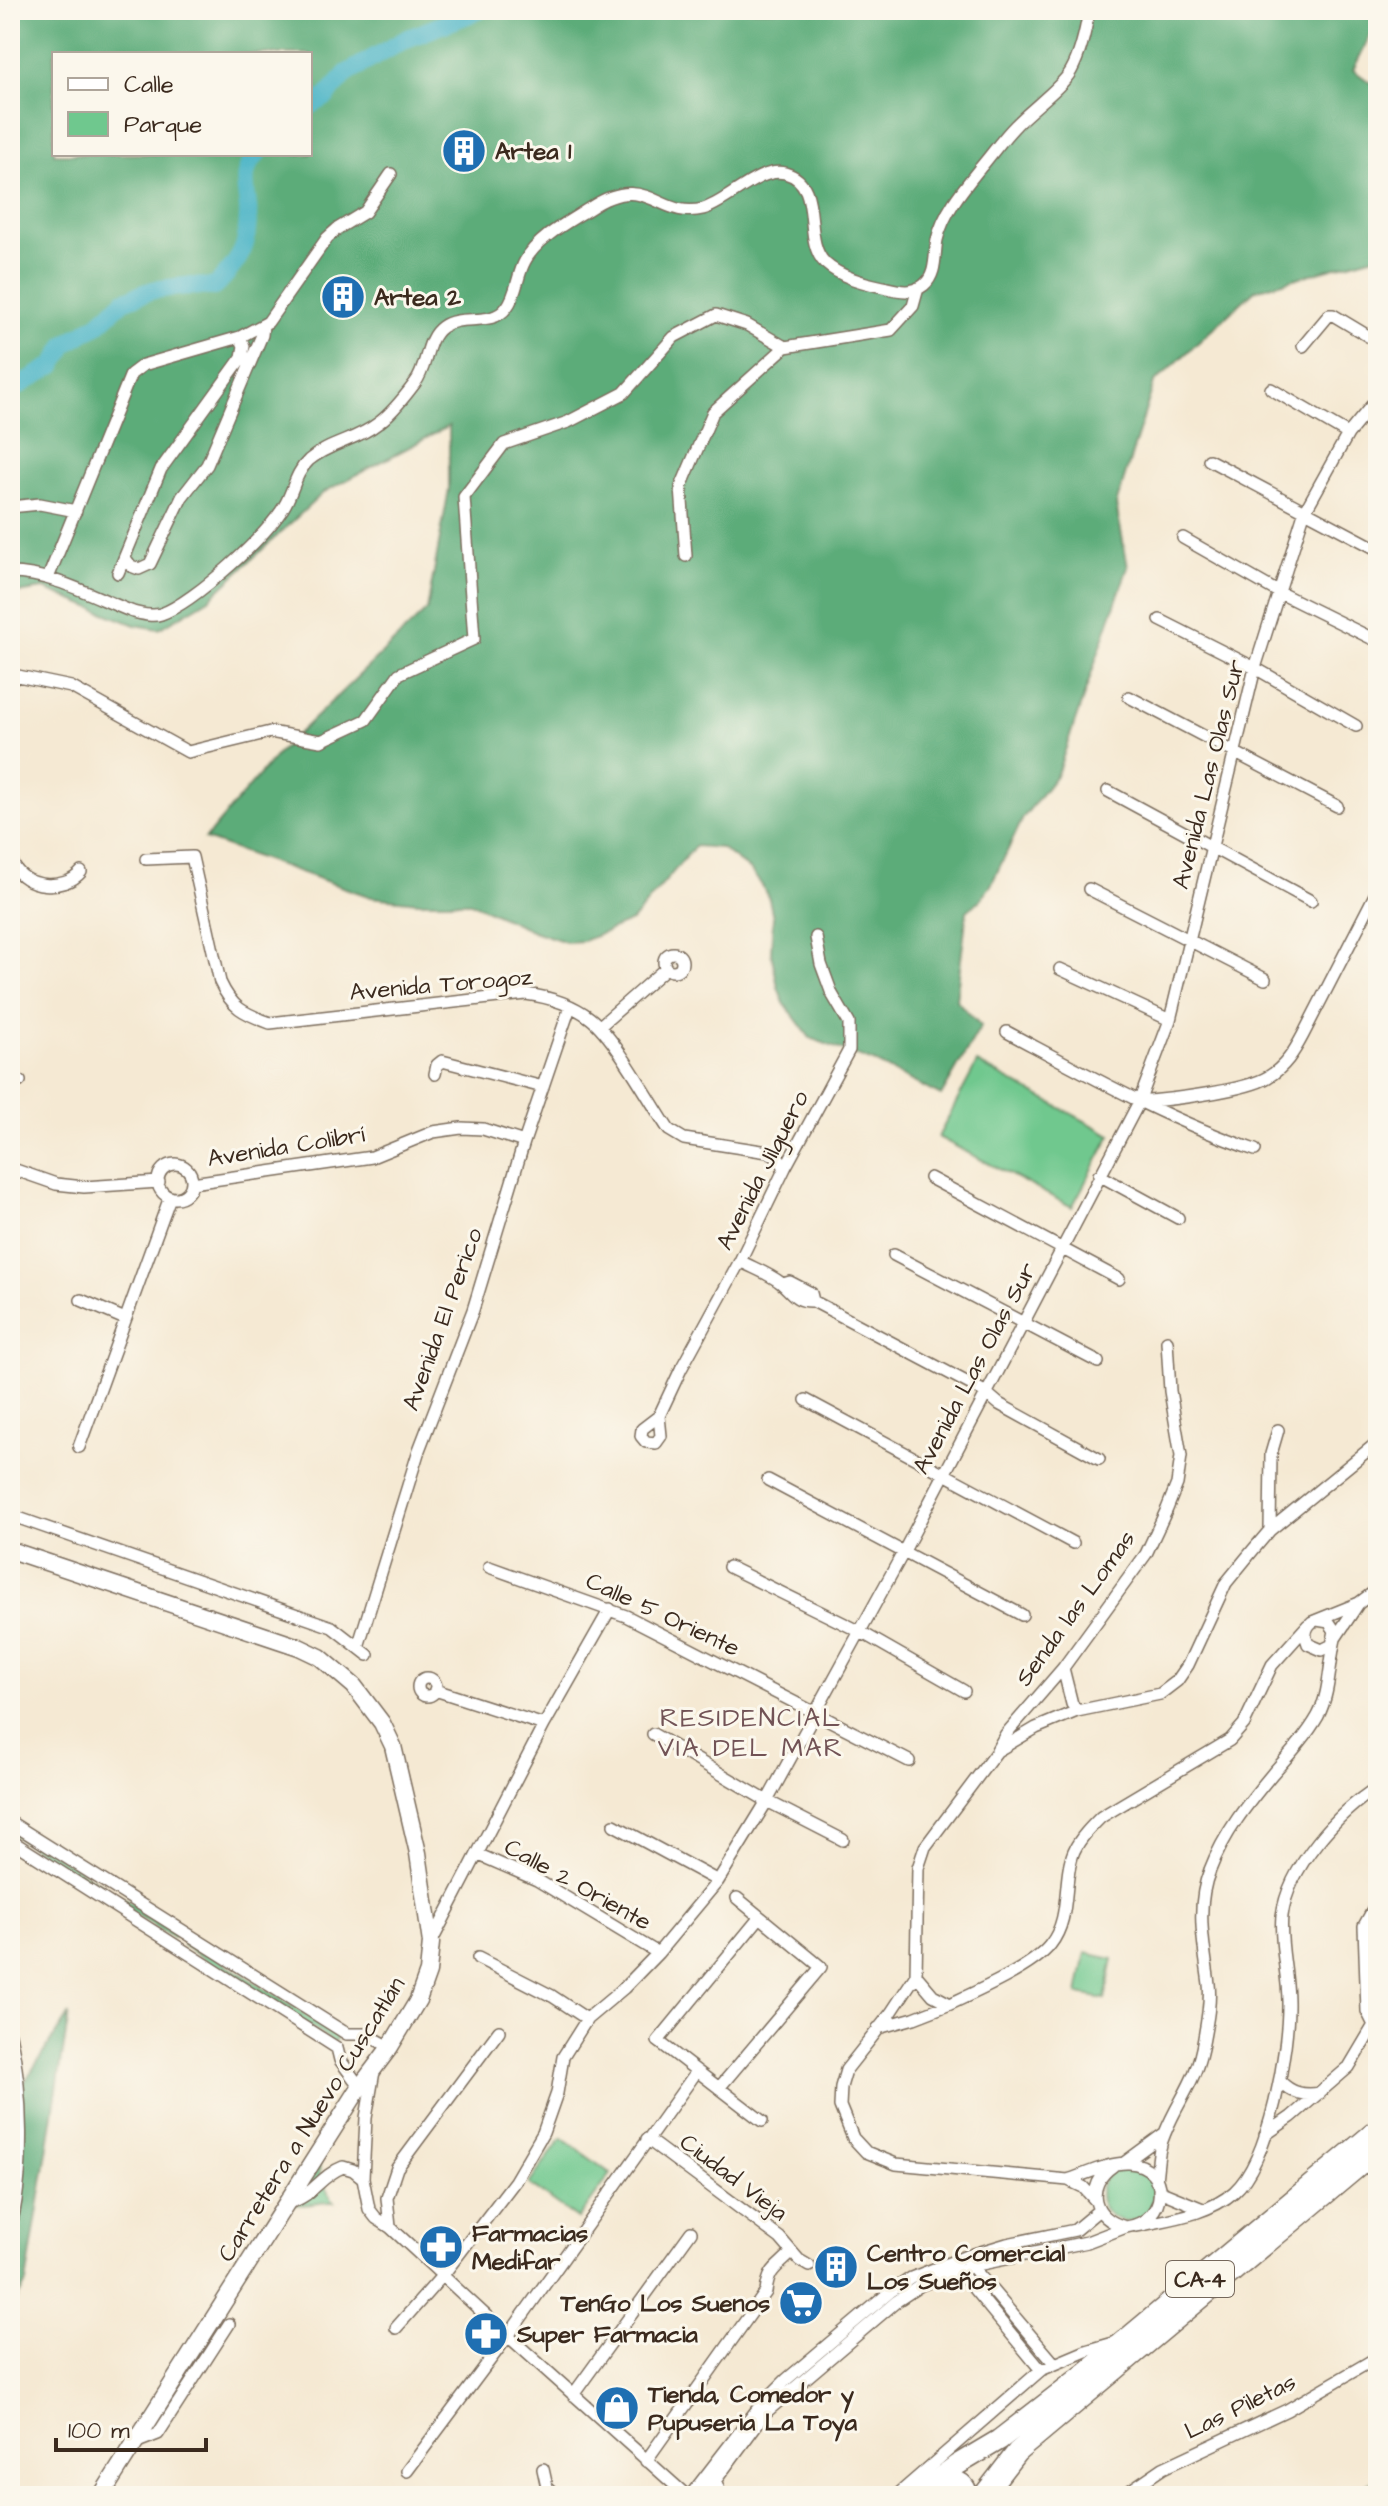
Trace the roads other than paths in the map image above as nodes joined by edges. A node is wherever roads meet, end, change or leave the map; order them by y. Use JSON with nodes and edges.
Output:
{"nodes":[{"id":1,"x":1089,"y":10,"type":"edge"},
{"id":2,"x":391,"y":174,"type":"dead end"},
{"id":3,"x":918,"y":288,"type":"junction"},
{"id":4,"x":263,"y":325,"type":"junction"},
{"id":5,"x":240,"y":337,"type":"junction"},
{"id":6,"x":1378,"y":342,"type":"edge"},
{"id":7,"x":1303,"y":346,"type":"dead end"},
{"id":8,"x":785,"y":347,"type":"junction"},
{"id":9,"x":1271,"y":389,"type":"dead end"},
{"id":10,"x":1378,"y":398,"type":"edge"},
{"id":11,"x":1348,"y":434,"type":"junction"},
{"id":12,"x":1209,"y":460,"type":"dead end"},
{"id":13,"x":10,"y":507,"type":"edge"},
{"id":14,"x":76,"y":511,"type":"junction"},
{"id":15,"x":1304,"y":513,"type":"junction"},
{"id":16,"x":1183,"y":538,"type":"dead end"},
{"id":17,"x":1373,"y":547,"type":"dead end"},
{"id":18,"x":686,"y":556,"type":"dead end"},
{"id":19,"x":125,"y":558,"type":"junction"},
{"id":20,"x":10,"y":573,"type":"edge"},
{"id":21,"x":118,"y":573,"type":"dead end"},
{"id":22,"x":48,"y":578,"type":"junction"},
{"id":23,"x":1278,"y":592,"type":"junction"},
{"id":24,"x":1160,"y":620,"type":"dead end"},
{"id":25,"x":1371,"y":638,"type":"dead end"},
{"id":26,"x":1255,"y":668,"type":"junction"},
{"id":27,"x":10,"y":681,"type":"edge"},
{"id":28,"x":1129,"y":697,"type":"dead end"},
{"id":29,"x":1356,"y":726,"type":"dead end"},
{"id":30,"x":1235,"y":753,"type":"junction"},
{"id":31,"x":1108,"y":791,"type":"dead end"},
{"id":32,"x":1337,"y":806,"type":"dead end"},
{"id":33,"x":10,"y":825,"type":"edge"},
{"id":34,"x":1213,"y":847,"type":"junction"},
{"id":35,"x":146,"y":859,"type":"dead end"},
{"id":36,"x":81,"y":872,"type":"dead end"},
{"id":37,"x":1089,"y":889,"type":"dead end"},
{"id":38,"x":1378,"y":889,"type":"edge"},
{"id":39,"x":1311,"y":901,"type":"dead end"},
{"id":40,"x":816,"y":937,"type":"dead end"},
{"id":41,"x":1189,"y":943,"type":"junction"},
{"id":42,"x":666,"y":968,"type":"dead end"},
{"id":43,"x":1060,"y":969,"type":"dead end"},
{"id":44,"x":1265,"y":979,"type":"dead end"},
{"id":45,"x":570,"y":1007,"type":"junction"},
{"id":46,"x":1170,"y":1020,"type":"junction"},
{"id":47,"x":600,"y":1026,"type":"junction"},
{"id":48,"x":1007,"y":1032,"type":"dead end"},
{"id":49,"x":435,"y":1074,"type":"dead end"},
{"id":50,"x":543,"y":1087,"type":"junction"},
{"id":51,"x":1139,"y":1102,"type":"junction"},
{"id":52,"x":524,"y":1142,"type":"junction"},
{"id":53,"x":1255,"y":1150,"type":"dead end"},
{"id":54,"x":10,"y":1168,"type":"edge"},
{"id":55,"x":785,"y":1168,"type":"junction"},
{"id":56,"x":1099,"y":1175,"type":"junction"},
{"id":57,"x":930,"y":1178,"type":"dead end"},
{"id":58,"x":159,"y":1182,"type":"junction"},
{"id":59,"x":192,"y":1183,"type":"junction"},
{"id":60,"x":170,"y":1197,"type":"junction"},
{"id":61,"x":1178,"y":1218,"type":"dead end"},
{"id":62,"x":1062,"y":1248,"type":"junction"},
{"id":63,"x":894,"y":1255,"type":"dead end"},
{"id":64,"x":740,"y":1261,"type":"junction"},
{"id":65,"x":1119,"y":1279,"type":"dead end"},
{"id":66,"x":81,"y":1300,"type":"dead end"},
{"id":67,"x":125,"y":1319,"type":"junction"},
{"id":68,"x":1024,"y":1322,"type":"junction"},
{"id":69,"x":1167,"y":1341,"type":"dead end"},
{"id":70,"x":1098,"y":1362,"type":"dead end"},
{"id":71,"x":985,"y":1392,"type":"junction"},
{"id":72,"x":806,"y":1400,"type":"dead end"},
{"id":73,"x":659,"y":1416,"type":"dead end"},
{"id":74,"x":1278,"y":1430,"type":"dead end"},
{"id":75,"x":1378,"y":1442,"type":"edge"},
{"id":76,"x":79,"y":1447,"type":"dead end"},
{"id":77,"x":1099,"y":1459,"type":"dead end"},
{"id":78,"x":944,"y":1475,"type":"junction"},
{"id":79,"x":768,"y":1480,"type":"dead end"},
{"id":80,"x":1270,"y":1501,"type":"junction"},
{"id":81,"x":1296,"y":1510,"type":"junction"},
{"id":82,"x":10,"y":1515,"type":"edge"},
{"id":83,"x":1270,"y":1530,"type":"junction"},
{"id":84,"x":1073,"y":1543,"type":"dead end"},
{"id":85,"x":10,"y":1550,"type":"edge"},
{"id":86,"x":904,"y":1551,"type":"junction"},
{"id":87,"x":489,"y":1567,"type":"dead end"},
{"id":88,"x":729,"y":1567,"type":"dead end"},
{"id":89,"x":1378,"y":1589,"type":"edge"},
{"id":90,"x":1359,"y":1603,"type":"junction"},
{"id":91,"x":610,"y":1609,"type":"junction"},
{"id":92,"x":1022,"y":1615,"type":"dead end"},
{"id":93,"x":1313,"y":1623,"type":"junction"},
{"id":94,"x":859,"y":1631,"type":"junction"},
{"id":95,"x":1336,"y":1638,"type":"junction"},
{"id":96,"x":358,"y":1647,"type":"junction"},
{"id":97,"x":1314,"y":1648,"type":"junction"},
{"id":98,"x":1284,"y":1650,"type":"junction"},
{"id":99,"x":368,"y":1655,"type":"dead end"},
{"id":100,"x":1063,"y":1668,"type":"junction"},
{"id":101,"x":1328,"y":1672,"type":"junction"},
{"id":102,"x":435,"y":1690,"type":"dead end"},
{"id":103,"x":964,"y":1691,"type":"dead end"},
{"id":104,"x":814,"y":1711,"type":"junction"},
{"id":105,"x":1077,"y":1711,"type":"junction"},
{"id":106,"x":544,"y":1725,"type":"junction"},
{"id":107,"x":653,"y":1734,"type":"dead end"},
{"id":108,"x":997,"y":1751,"type":"junction"},
{"id":109,"x":909,"y":1761,"type":"dead end"},
{"id":110,"x":1378,"y":1787,"type":"edge"},
{"id":111,"x":767,"y":1801,"type":"junction"},
{"id":112,"x":10,"y":1822,"type":"edge"},
{"id":113,"x":614,"y":1825,"type":"dead end"},
{"id":114,"x":10,"y":1840,"type":"edge"},
{"id":115,"x":843,"y":1840,"type":"dead end"},
{"id":116,"x":477,"y":1854,"type":"junction"},
{"id":117,"x":718,"y":1881,"type":"junction"},
{"id":118,"x":737,"y":1898,"type":"dead end"},
{"id":119,"x":1378,"y":1901,"type":"edge"},
{"id":120,"x":760,"y":1917,"type":"junction"},
{"id":121,"x":183,"y":1931,"type":"junction"},
{"id":122,"x":431,"y":1943,"type":"junction"},
{"id":123,"x":174,"y":1944,"type":"junction"},
{"id":124,"x":658,"y":1953,"type":"junction"},
{"id":125,"x":478,"y":1958,"type":"dead end"},
{"id":126,"x":916,"y":1975,"type":"junction"},
{"id":127,"x":950,"y":2004,"type":"junction"},
{"id":128,"x":587,"y":2019,"type":"junction"},
{"id":129,"x":1376,"y":2024,"type":"edge"},
{"id":130,"x":878,"y":2028,"type":"junction"},
{"id":131,"x":499,"y":2031,"type":"dead end"},
{"id":132,"x":10,"y":2034,"type":"edge"},
{"id":133,"x":347,"y":2034,"type":"junction"},
{"id":134,"x":390,"y":2047,"type":"junction"},
{"id":135,"x":337,"y":2048,"type":"junction"},
{"id":136,"x":375,"y":2067,"type":"junction"},
{"id":137,"x":697,"y":2071,"type":"junction"},
{"id":138,"x":1280,"y":2081,"type":"junction"},
{"id":139,"x":360,"y":2087,"type":"junction"},
{"id":140,"x":719,"y":2088,"type":"junction"},
{"id":141,"x":1321,"y":2093,"type":"junction"},
{"id":142,"x":762,"y":2121,"type":"dead end"},
{"id":143,"x":1378,"y":2129,"type":"edge"},
{"id":144,"x":1165,"y":2132,"type":"junction"},
{"id":145,"x":1264,"y":2136,"type":"junction"},
{"id":146,"x":647,"y":2139,"type":"junction"},
{"id":147,"x":15,"y":2141,"type":"edge"},
{"id":148,"x":1378,"y":2150,"type":"edge"},
{"id":149,"x":1118,"y":2165,"type":"junction"},
{"id":150,"x":363,"y":2178,"type":"junction"},
{"id":151,"x":1068,"y":2180,"type":"junction"},
{"id":152,"x":1158,"y":2186,"type":"junction"},
{"id":153,"x":287,"y":2203,"type":"junction"},
{"id":154,"x":1097,"y":2205,"type":"junction"},
{"id":155,"x":1203,"y":2209,"type":"junction"},
{"id":156,"x":390,"y":2227,"type":"junction"},
{"id":157,"x":1131,"y":2227,"type":"junction"},
{"id":158,"x":10,"y":2229,"type":"edge"},
{"id":159,"x":691,"y":2232,"type":"dead end"},
{"id":160,"x":792,"y":2252,"type":"junction"},
{"id":161,"x":968,"y":2262,"type":"junction"},
{"id":162,"x":809,"y":2266,"type":"dead end"},
{"id":163,"x":955,"y":2266,"type":"junction"},
{"id":164,"x":443,"y":2275,"type":"junction"},
{"id":165,"x":229,"y":2324,"type":"dead end"},
{"id":166,"x":396,"y":2328,"type":"dead end"},
{"id":167,"x":508,"y":2336,"type":"junction"},
{"id":168,"x":1129,"y":2339,"type":"junction"},
{"id":169,"x":1378,"y":2358,"type":"edge"},
{"id":170,"x":1054,"y":2363,"type":"junction"},
{"id":171,"x":1041,"y":2370,"type":"junction"},
{"id":172,"x":573,"y":2395,"type":"junction"},
{"id":173,"x":135,"y":2443,"type":"junction"},
{"id":174,"x":646,"y":2461,"type":"junction"},
{"id":175,"x":543,"y":2469,"type":"dead end"},
{"id":176,"x":407,"y":2471,"type":"dead end"},
{"id":177,"x":715,"y":2479,"type":"junction"},
{"id":178,"x":932,"y":2481,"type":"junction"},
{"id":179,"x":906,"y":2493,"type":"edge"},
{"id":180,"x":101,"y":2496,"type":"edge"},
{"id":181,"x":556,"y":2496,"type":"edge"},
{"id":182,"x":688,"y":2496,"type":"edge"},
{"id":183,"x":704,"y":2496,"type":"edge"},
{"id":184,"x":721,"y":2496,"type":"edge"},
{"id":185,"x":968,"y":2496,"type":"edge"},
{"id":186,"x":983,"y":2496,"type":"edge"},
{"id":187,"x":1122,"y":2496,"type":"edge"}],
"edges":[{"from":1,"to":3,"type":"street"},
{"from":2,"to":4,"type":"street"},
{"from":3,"to":8,"type":"street"},
{"from":3,"to":22,"type":"street"},
{"from":4,"to":5,"type":"street"},
{"from":4,"to":19,"type":"street"},
{"from":5,"to":14,"type":"street"},
{"from":5,"to":19,"type":"street"},
{"from":6,"to":7,"type":"street"},
{"from":8,"to":18,"type":"street"},
{"from":8,"to":27,"type":"street"},
{"from":9,"to":11,"type":"street"},
{"from":10,"to":11,"type":"street","name":"Avenida Las Olas Sur"},
{"from":11,"to":15,"type":"street","name":"Avenida Las Olas Sur"},
{"from":12,"to":15,"type":"street"},
{"from":13,"to":14,"type":"street"},
{"from":14,"to":22,"type":"street"},
{"from":15,"to":17,"type":"street"},
{"from":15,"to":23,"type":"street","name":"Avenida Las Olas Sur"},
{"from":16,"to":23,"type":"street"},
{"from":19,"to":21,"type":"street"},
{"from":20,"to":22,"type":"street"},
{"from":23,"to":25,"type":"street"},
{"from":23,"to":26,"type":"street","name":"Avenida Las Olas Sur"},
{"from":24,"to":26,"type":"street"},
{"from":26,"to":29,"type":"street"},
{"from":26,"to":30,"type":"street","name":"Avenida Las Olas Sur"},
{"from":28,"to":30,"type":"street"},
{"from":30,"to":32,"type":"street"},
{"from":30,"to":34,"type":"street","name":"Avenida Las Olas Sur"},
{"from":31,"to":34,"type":"street"},
{"from":33,"to":36,"type":"street"},
{"from":34,"to":39,"type":"street"},
{"from":34,"to":41,"type":"street","name":"Avenida Las Olas Sur"},
{"from":35,"to":45,"type":"street","name":"Avenida Torogoz"},
{"from":37,"to":41,"type":"street"},
{"from":38,"to":51,"type":"street"},
{"from":40,"to":55,"type":"street","name":"Avenida Jilguero"},
{"from":41,"to":44,"type":"street"},
{"from":41,"to":46,"type":"street","name":"Avenida Las Olas Sur"},
{"from":42,"to":47,"type":"street"},
{"from":43,"to":46,"type":"street"},
{"from":45,"to":47,"type":"street","name":"Avenida Torogoz"},
{"from":45,"to":50,"type":"street","name":"Avenida El Perico"},
{"from":46,"to":51,"type":"street","name":"Avenida Las Olas Sur"},
{"from":47,"to":55,"type":"street","name":"Avenida Torogoz"},
{"from":48,"to":51,"type":"street"},
{"from":49,"to":50,"type":"street"},
{"from":50,"to":52,"type":"street","name":"Avenida El Perico"},
{"from":51,"to":53,"type":"street"},
{"from":51,"to":56,"type":"street","name":"Avenida Las Olas Sur"},
{"from":52,"to":59,"type":"street","name":"Avenida Colibrí"},
{"from":52,"to":96,"type":"street","name":"Avenida El Perico"},
{"from":54,"to":58,"type":"street"},
{"from":55,"to":64,"type":"street","name":"Avenida Jilguero"},
{"from":56,"to":61,"type":"street"},
{"from":56,"to":62,"type":"street","name":"Avenida Las Olas Sur"},
{"from":57,"to":62,"type":"street"},
{"from":58,"to":59,"type":"street"},
{"from":58,"to":60,"type":"street"},
{"from":59,"to":60,"type":"street"},
{"from":60,"to":67,"type":"street"},
{"from":62,"to":65,"type":"street"},
{"from":62,"to":68,"type":"street","name":"Avenida Las Olas Sur"},
{"from":63,"to":68,"type":"street"},
{"from":64,"to":71,"type":"street"},
{"from":64,"to":73,"type":"street","name":"Avenida Jilguero"},
{"from":66,"to":67,"type":"street"},
{"from":67,"to":76,"type":"street"},
{"from":68,"to":70,"type":"street"},
{"from":68,"to":71,"type":"street","name":"Avenida Las Olas Sur"},
{"from":69,"to":100,"type":"street","name":"Senda las Lomas"},
{"from":71,"to":77,"type":"street"},
{"from":71,"to":78,"type":"street","name":"Avenida Las Olas Sur"},
{"from":72,"to":78,"type":"street"},
{"from":74,"to":80,"type":"street"},
{"from":75,"to":81,"type":"street"},
{"from":78,"to":84,"type":"street"},
{"from":78,"to":86,"type":"street","name":"Avenida Las Olas Sur"},
{"from":79,"to":86,"type":"street"},
{"from":80,"to":81,"type":"street"},
{"from":80,"to":83,"type":"street"},
{"from":81,"to":83,"type":"street"},
{"from":82,"to":96,"type":"street"},
{"from":83,"to":105,"type":"street"},
{"from":85,"to":122,"type":"street","name":"Carretera a Nuevo Cuscatlán"},
{"from":86,"to":92,"type":"street"},
{"from":86,"to":94,"type":"street","name":"Avenida Las Olas Sur"},
{"from":87,"to":91,"type":"street","name":"Calle 5 Oriente"},
{"from":88,"to":94,"type":"street"},
{"from":89,"to":90,"type":"street"},
{"from":90,"to":93,"type":"street"},
{"from":90,"to":95,"type":"street"},
{"from":91,"to":104,"type":"street","name":"Calle 5 Oriente"},
{"from":91,"to":106,"type":"street"},
{"from":93,"to":95,"type":"street"},
{"from":93,"to":97,"type":"street"},
{"from":93,"to":98,"type":"street"},
{"from":94,"to":103,"type":"street"},
{"from":94,"to":104,"type":"street","name":"Avenida Las Olas Sur"},
{"from":95,"to":97,"type":"street"},
{"from":95,"to":101,"type":"street"},
{"from":96,"to":99,"type":"street"},
{"from":97,"to":98,"type":"street"},
{"from":97,"to":101,"type":"street"},
{"from":98,"to":127,"type":"street"},
{"from":100,"to":105,"type":"street"},
{"from":100,"to":108,"type":"street","name":"Senda las Lomas"},
{"from":101,"to":144,"type":"street"},
{"from":102,"to":106,"type":"street"},
{"from":104,"to":109,"type":"street","name":"Calle 5 Oriente"},
{"from":104,"to":111,"type":"street","name":"Avenida Las Olas Sur"},
{"from":105,"to":108,"type":"street"},
{"from":106,"to":116,"type":"street"},
{"from":107,"to":111,"type":"street"},
{"from":108,"to":126,"type":"street","name":"Senda las Lomas"},
{"from":110,"to":138,"type":"street"},
{"from":111,"to":115,"type":"street"},
{"from":111,"to":117,"type":"street","name":"Avenida Las Olas Sur"},
{"from":112,"to":121,"type":"street"},
{"from":113,"to":117,"type":"street"},
{"from":114,"to":123,"type":"street"},
{"from":116,"to":122,"type":"street"},
{"from":116,"to":124,"type":"street","name":"Calle 2 Oriente"},
{"from":117,"to":124,"type":"street","name":"Avenida Las Olas Sur"},
{"from":118,"to":120,"type":"street"},
{"from":119,"to":129,"type":"street"},
{"from":120,"to":137,"type":"street"},
{"from":120,"to":140,"type":"street"},
{"from":121,"to":123,"type":"street"},
{"from":121,"to":133,"type":"street"},
{"from":122,"to":134,"type":"street","name":"Carretera a Nuevo Cuscatlán"},
{"from":123,"to":135,"type":"street"},
{"from":124,"to":128,"type":"street","name":"Avenida Las Olas Sur"},
{"from":125,"to":128,"type":"street"},
{"from":126,"to":127,"type":"street"},
{"from":126,"to":130,"type":"street"},
{"from":127,"to":130,"type":"street"},
{"from":128,"to":164,"type":"street","name":"Avenida Las Olas Sur"},
{"from":129,"to":141,"type":"street"},
{"from":130,"to":151,"type":"street"},
{"from":131,"to":156,"type":"street"},
{"from":132,"to":147,"type":"street"},
{"from":133,"to":134,"type":"street"},
{"from":133,"to":135,"type":"street"},
{"from":134,"to":136,"type":"street","name":"Carretera a Nuevo Cuscatlán"},
{"from":135,"to":139,"type":"street"},
{"from":136,"to":139,"type":"street","name":"Carretera a Nuevo Cuscatlán"},
{"from":136,"to":150,"type":"street"},
{"from":137,"to":140,"type":"street"},
{"from":137,"to":146,"type":"street"},
{"from":138,"to":141,"type":"street"},
{"from":138,"to":145,"type":"street"},
{"from":139,"to":153,"type":"street","name":"Carretera a Nuevo Cuscatlán"},
{"from":140,"to":142,"type":"street"},
{"from":141,"to":145,"type":"street"},
{"from":143,"to":168,"type":"highway","number":"CA-4"},
{"from":144,"to":149,"type":"street"},
{"from":144,"to":152,"type":"street"},
{"from":145,"to":155,"type":"street"},
{"from":146,"to":160,"type":"street","name":"Ciudad Vieja"},
{"from":146,"to":167,"type":"street"},
{"from":147,"to":158,"type":"street"},
{"from":148,"to":186,"type":"highway","number":"CA-4"},
{"from":149,"to":151,"type":"street"},
{"from":149,"to":152,"type":"street"},
{"from":149,"to":154,"type":"street"},
{"from":150,"to":153,"type":"street"},
{"from":150,"to":156,"type":"street"},
{"from":151,"to":154,"type":"street"},
{"from":152,"to":155,"type":"street"},
{"from":152,"to":157,"type":"street"},
{"from":153,"to":173,"type":"street","name":"Carretera a Nuevo Cuscatlán"},
{"from":154,"to":157,"type":"street"},
{"from":154,"to":161,"type":"street"},
{"from":155,"to":157,"type":"street"},
{"from":156,"to":164,"type":"street"},
{"from":157,"to":161,"type":"street"},
{"from":159,"to":172,"type":"street"},
{"from":160,"to":162,"type":"street","name":"Ciudad Vieja"},
{"from":160,"to":174,"type":"street"},
{"from":161,"to":163,"type":"street"},
{"from":161,"to":170,"type":"street"},
{"from":163,"to":171,"type":"street"},
{"from":163,"to":177,"type":"street"},
{"from":163,"to":182,"type":"street"},
{"from":164,"to":166,"type":"street","name":"Avenida Las Olas Sur"},
{"from":164,"to":167,"type":"street"},
{"from":165,"to":173,"type":"street"},
{"from":167,"to":172,"type":"street"},
{"from":167,"to":176,"type":"street"},
{"from":168,"to":170,"type":"street"},
{"from":168,"to":178,"type":"highway","number":"CA-4"},
{"from":169,"to":187,"type":"street","name":"Las Piletas"},
{"from":170,"to":171,"type":"street"},
{"from":171,"to":179,"type":"street"},
{"from":172,"to":174,"type":"street"},
{"from":173,"to":180,"type":"street","name":"Carretera a Nuevo Cuscatlán"},
{"from":174,"to":182,"type":"street"},
{"from":175,"to":181,"type":"street"},
{"from":177,"to":183,"type":"street"},
{"from":177,"to":184,"type":"street"},
{"from":178,"to":179,"type":"highway","number":"CA-4"},
{"from":178,"to":185,"type":"highway"}]}
